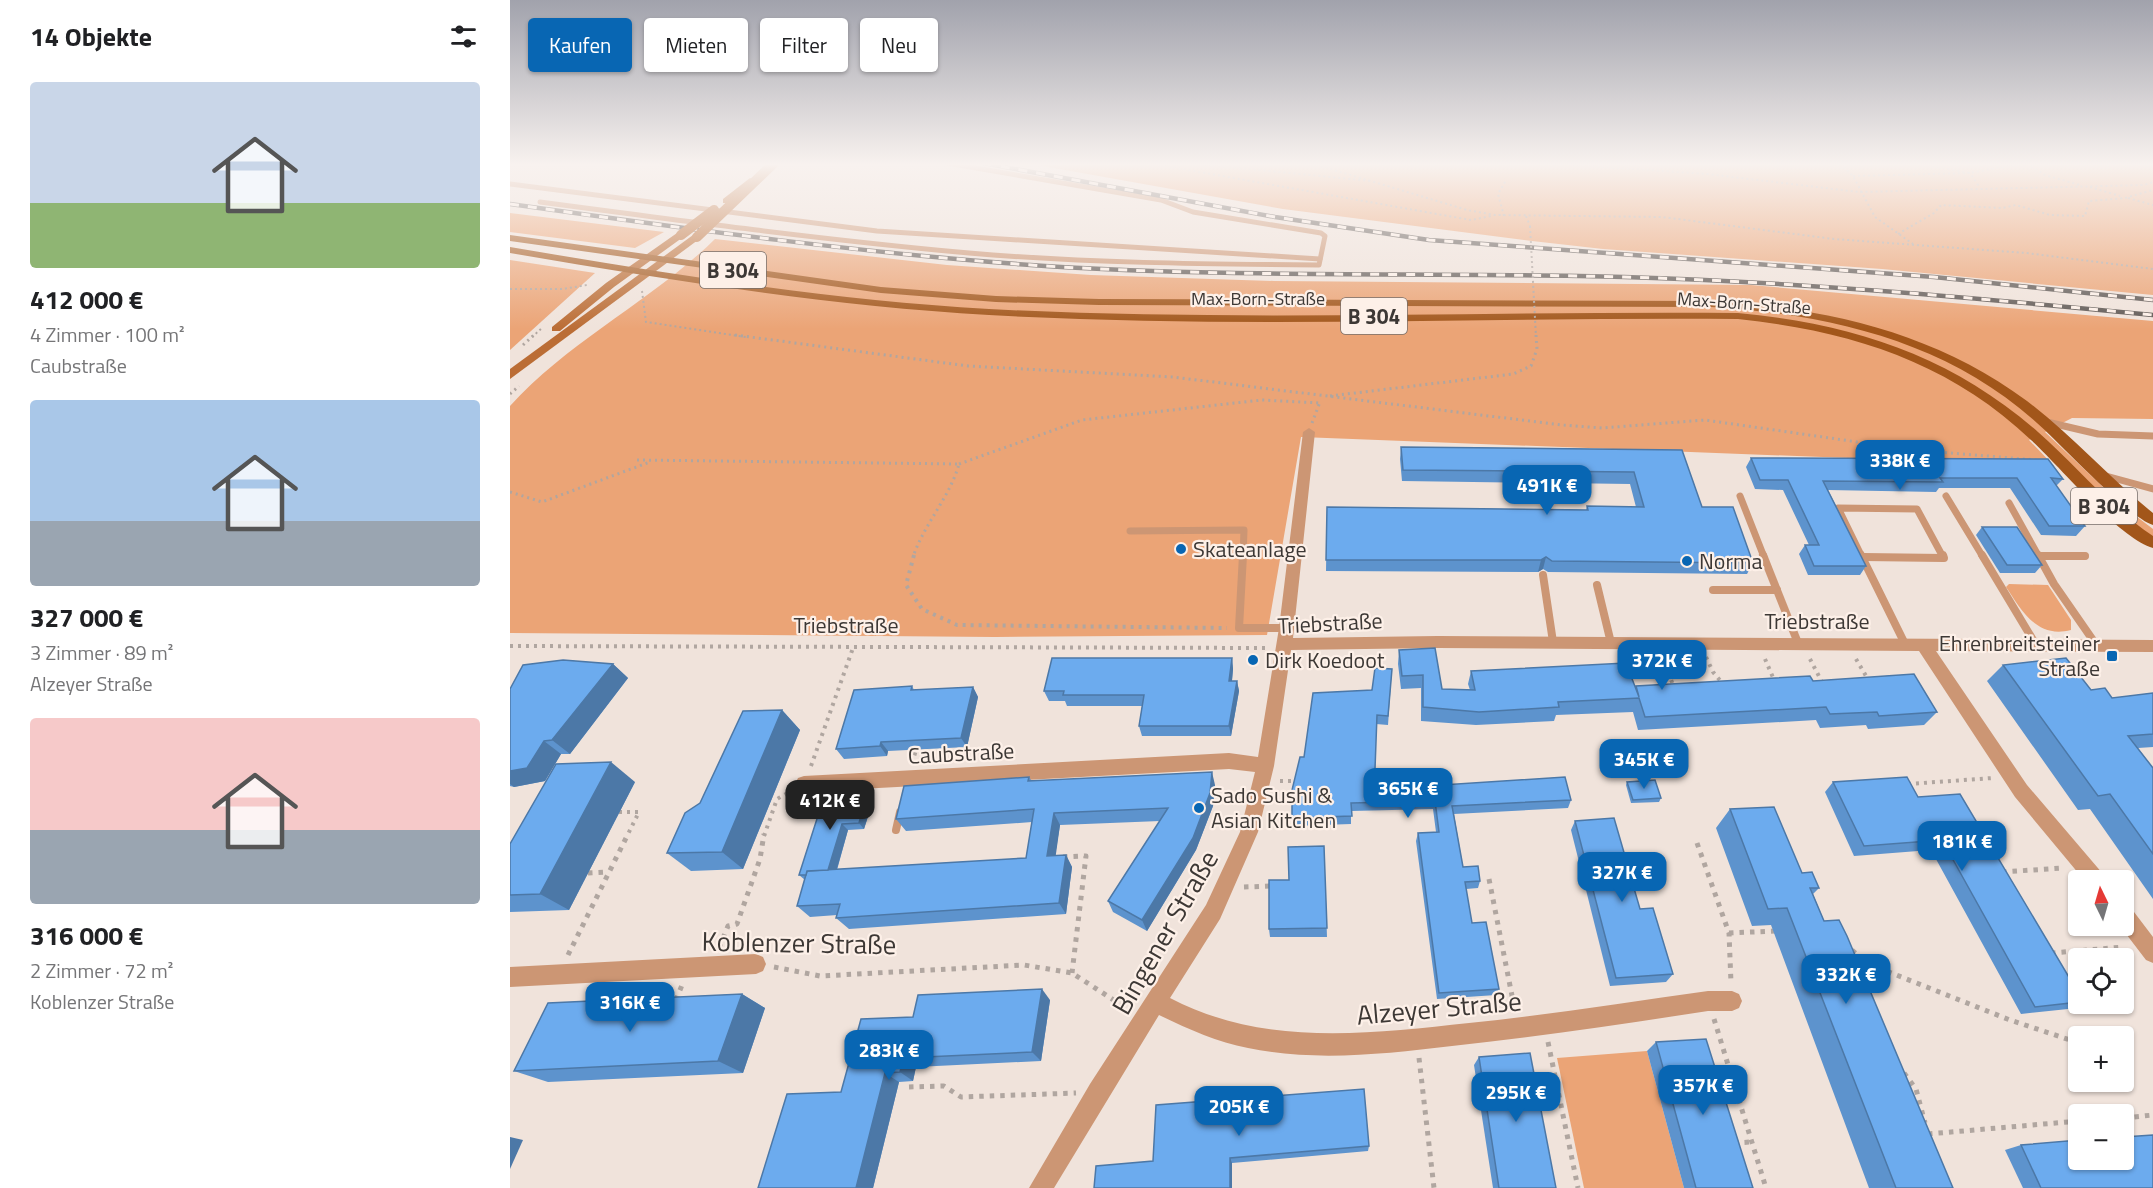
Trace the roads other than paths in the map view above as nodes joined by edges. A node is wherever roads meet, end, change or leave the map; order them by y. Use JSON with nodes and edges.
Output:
{"nodes":[{"id":1,"x":669,"y":218,"type":"edge"},
{"id":2,"x":703,"y":218,"type":"edge"},
{"id":3,"x":716,"y":218,"type":"edge"},
{"id":4,"x":779,"y":218,"type":"edge"},
{"id":5,"x":1233,"y":218,"type":"edge"},
{"id":6,"x":510,"y":238,"type":"edge"},
{"id":7,"x":510,"y":250,"type":"edge"},
{"id":8,"x":651,"y":257,"type":"junction"},
{"id":9,"x":1320,"y":259,"type":"junction"},
{"id":10,"x":667,"y":260,"type":"junction"},
{"id":11,"x":632,"y":270,"type":"junction"},
{"id":12,"x":649,"y":273,"type":"junction"},
{"id":13,"x":510,"y":373,"type":"edge"},
{"id":14,"x":2043,"y":421,"type":"junction"},
{"id":15,"x":1308,"y":432,"type":"road end"},
{"id":16,"x":2153,"y":436,"type":"edge"},
{"id":17,"x":2096,"y":471,"type":"junction"},
{"id":18,"x":2153,"y":489,"type":"edge"},
{"id":19,"x":1740,"y":496,"type":"dead end"},
{"id":20,"x":1947,"y":496,"type":"dead end"},
{"id":21,"x":2009,"y":503,"type":"dead end"},
{"id":22,"x":2153,"y":520,"type":"edge"},
{"id":23,"x":1130,"y":531,"type":"dead end"},
{"id":24,"x":2153,"y":543,"type":"edge"},
{"id":25,"x":2040,"y":556,"type":"junction"},
{"id":26,"x":2085,"y":556,"type":"dead end"},
{"id":27,"x":1863,"y":557,"type":"junction"},
{"id":28,"x":1543,"y":575,"type":"edge"},
{"id":29,"x":1597,"y":585,"type":"dead end"},
{"id":30,"x":1713,"y":590,"type":"dead end"},
{"id":31,"x":1777,"y":590,"type":"junction"},
{"id":32,"x":1286,"y":636,"type":"junction"},
{"id":33,"x":1553,"y":642,"type":"junction"},
{"id":34,"x":1611,"y":643,"type":"junction"},
{"id":35,"x":1800,"y":644,"type":"junction"},
{"id":36,"x":1905,"y":644,"type":"junction"},
{"id":37,"x":1923,"y":644,"type":"junction"},
{"id":38,"x":2036,"y":645,"type":"junction"},
{"id":39,"x":2097,"y":646,"type":"junction"},
{"id":40,"x":2153,"y":646,"type":"edge"},
{"id":41,"x":1265,"y":766,"type":"junction"},
{"id":42,"x":804,"y":784,"type":"road end"},
{"id":43,"x":903,"y":799,"type":"edge"},
{"id":44,"x":896,"y":830,"type":"edge"},
{"id":45,"x":2087,"y":870,"type":"edge"},
{"id":46,"x":2134,"y":928,"type":"edge"},
{"id":47,"x":2153,"y":953,"type":"edge"},
{"id":48,"x":756,"y":964,"type":"road end"},
{"id":49,"x":510,"y":977,"type":"edge"},
{"id":50,"x":1732,"y":1001,"type":"road end"},
{"id":51,"x":1151,"y":1011,"type":"junction"},
{"id":52,"x":1041,"y":1188,"type":"edge"}],
"edges":[{"from":1,"to":9,"type":"lane"},
{"from":2,"to":8,"type":"main road","bridge":true},
{"from":3,"to":10,"type":"main road","bridge":true},
{"from":4,"to":9,"type":"lane"},
{"from":5,"to":9,"type":"lane"},
{"from":6,"to":8,"type":"main road","name":"Max-Born-Straße","number":"B 304"},
{"from":7,"to":11,"type":"main road","name":"Max-Born-Straße","number":"B 304"},
{"from":8,"to":10,"type":"main road","name":"Max-Born-Straße","number":"B 304"},
{"from":8,"to":11,"type":"main road"},
{"from":10,"to":12,"type":"main road"},
{"from":10,"to":14,"type":"main road","name":"Max-Born-Straße","number":"B 304"},
{"from":11,"to":12,"type":"main road","name":"Max-Born-Straße","number":"B 304"},
{"from":11,"to":13,"type":"main road"},
{"from":12,"to":13,"type":"main road"},
{"from":12,"to":24,"type":"main road","name":"Max-Born-Straße","number":"B 304"},
{"from":14,"to":16,"type":"lane"},
{"from":14,"to":17,"type":"main road","name":"Max-Born-Straße","number":"B 304"},
{"from":15,"to":32,"type":"street","name":"Bingener Straße"},
{"from":17,"to":18,"type":"lane"},
{"from":17,"to":22,"type":"main road","name":"Max-Born-Straße","number":"B 304"},
{"from":19,"to":31,"type":"lane"},
{"from":20,"to":38,"type":"lane"},
{"from":21,"to":25,"type":"lane"},
{"from":23,"to":32,"type":"lane"},
{"from":25,"to":26,"type":"lane"},
{"from":25,"to":39,"type":"lane"},
{"from":27,"to":27,"type":"lane"},
{"from":27,"to":36,"type":"lane"},
{"from":28,"to":33,"type":"lane"},
{"from":29,"to":34,"type":"lane"},
{"from":30,"to":31,"type":"lane"},
{"from":31,"to":35,"type":"lane"},
{"from":32,"to":33,"type":"street","name":"Triebstraße"},
{"from":32,"to":41,"type":"street","name":"Bingener Straße"},
{"from":33,"to":34,"type":"street","name":"Triebstraße"},
{"from":34,"to":35,"type":"street","name":"Triebstraße"},
{"from":35,"to":36,"type":"street","name":"Triebstraße"},
{"from":36,"to":37,"type":"street","name":"Triebstraße"},
{"from":37,"to":38,"type":"street","name":"Triebstraße"},
{"from":37,"to":45,"type":"street"},
{"from":38,"to":39,"type":"street","name":"Triebstraße"},
{"from":39,"to":40,"type":"street","name":"Triebstraße"},
{"from":41,"to":42,"type":"street","name":"Caubstraße"},
{"from":41,"to":51,"type":"street","name":"Bingener Straße"},
{"from":43,"to":44,"type":"lane"},
{"from":46,"to":47,"type":"street"},
{"from":48,"to":49,"type":"street","name":"Koblenzer Straße"},
{"from":50,"to":51,"type":"street","name":"Alzeyer Straße"},
{"from":51,"to":52,"type":"street","name":"Bingener Straße"}]}
